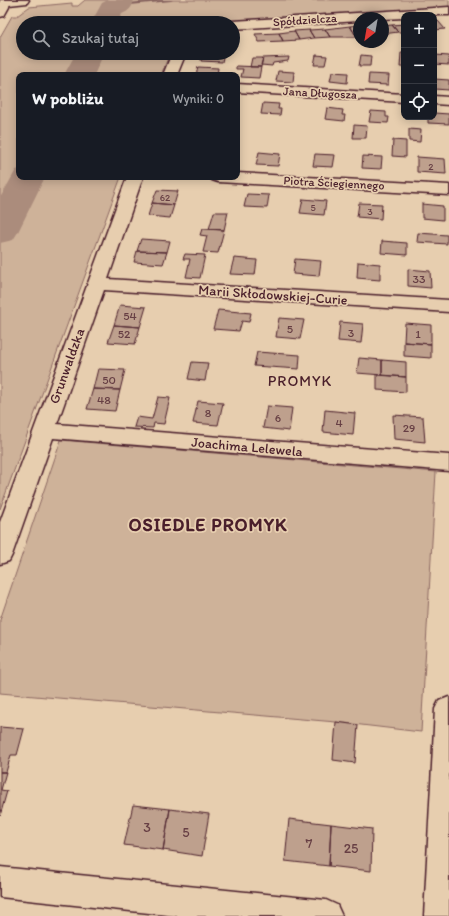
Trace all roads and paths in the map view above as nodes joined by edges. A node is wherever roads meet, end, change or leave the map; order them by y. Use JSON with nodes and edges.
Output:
{"nodes":[{"id":1,"x":23,"y":0,"type":"edge"},
{"id":2,"x":1,"y":5,"type":"edge"},
{"id":3,"x":449,"y":11,"type":"edge"},
{"id":4,"x":240,"y":25,"type":"edge"},
{"id":5,"x":176,"y":60,"type":"edge"},
{"id":6,"x":171,"y":72,"type":"edge"},
{"id":7,"x":240,"y":88,"type":"edge"},
{"id":8,"x":401,"y":98,"type":"edge"},
{"id":9,"x":437,"y":100,"type":"edge"},
{"id":10,"x":449,"y":101,"type":"edge"},
{"id":11,"x":240,"y":178,"type":"edge"},
{"id":12,"x":134,"y":180,"type":"edge"},
{"id":13,"x":449,"y":190,"type":"edge"},
{"id":14,"x":96,"y":284,"type":"junction"},
{"id":15,"x":449,"y":306,"type":"edge"},
{"id":16,"x":44,"y":430,"type":"junction"},
{"id":17,"x":449,"y":463,"type":"edge"},
{"id":18,"x":0,"y":555,"type":"edge"},
{"id":19,"x":449,"y":709,"type":"edge"},
{"id":20,"x":0,"y":882,"type":"edge"},
{"id":21,"x":326,"y":916,"type":"edge"},
{"id":22,"x":440,"y":916,"type":"edge"}],
"edges":[{"from":1,"to":2,"type":"street"},
{"from":3,"to":4,"type":"street","name":"Spółdzielcza"},
{"from":5,"to":6,"type":"street"},
{"from":7,"to":8,"type":"street","name":"Jana Długosza"},
{"from":9,"to":10,"type":"street"},
{"from":11,"to":13,"type":"street","name":"Piotra Ściegiennego"},
{"from":12,"to":14,"type":"street","name":"Grunwaldzka"},
{"from":14,"to":15,"type":"street","name":"Marii Skłodowskiej-Curie"},
{"from":14,"to":16,"type":"street","name":"Grunwaldzka"},
{"from":16,"to":17,"type":"street","name":"Joachima Lelewela"},
{"from":16,"to":18,"type":"street","name":"Grunwaldzka"},
{"from":19,"to":22,"type":"street"},
{"from":20,"to":21,"type":"street"}]}
